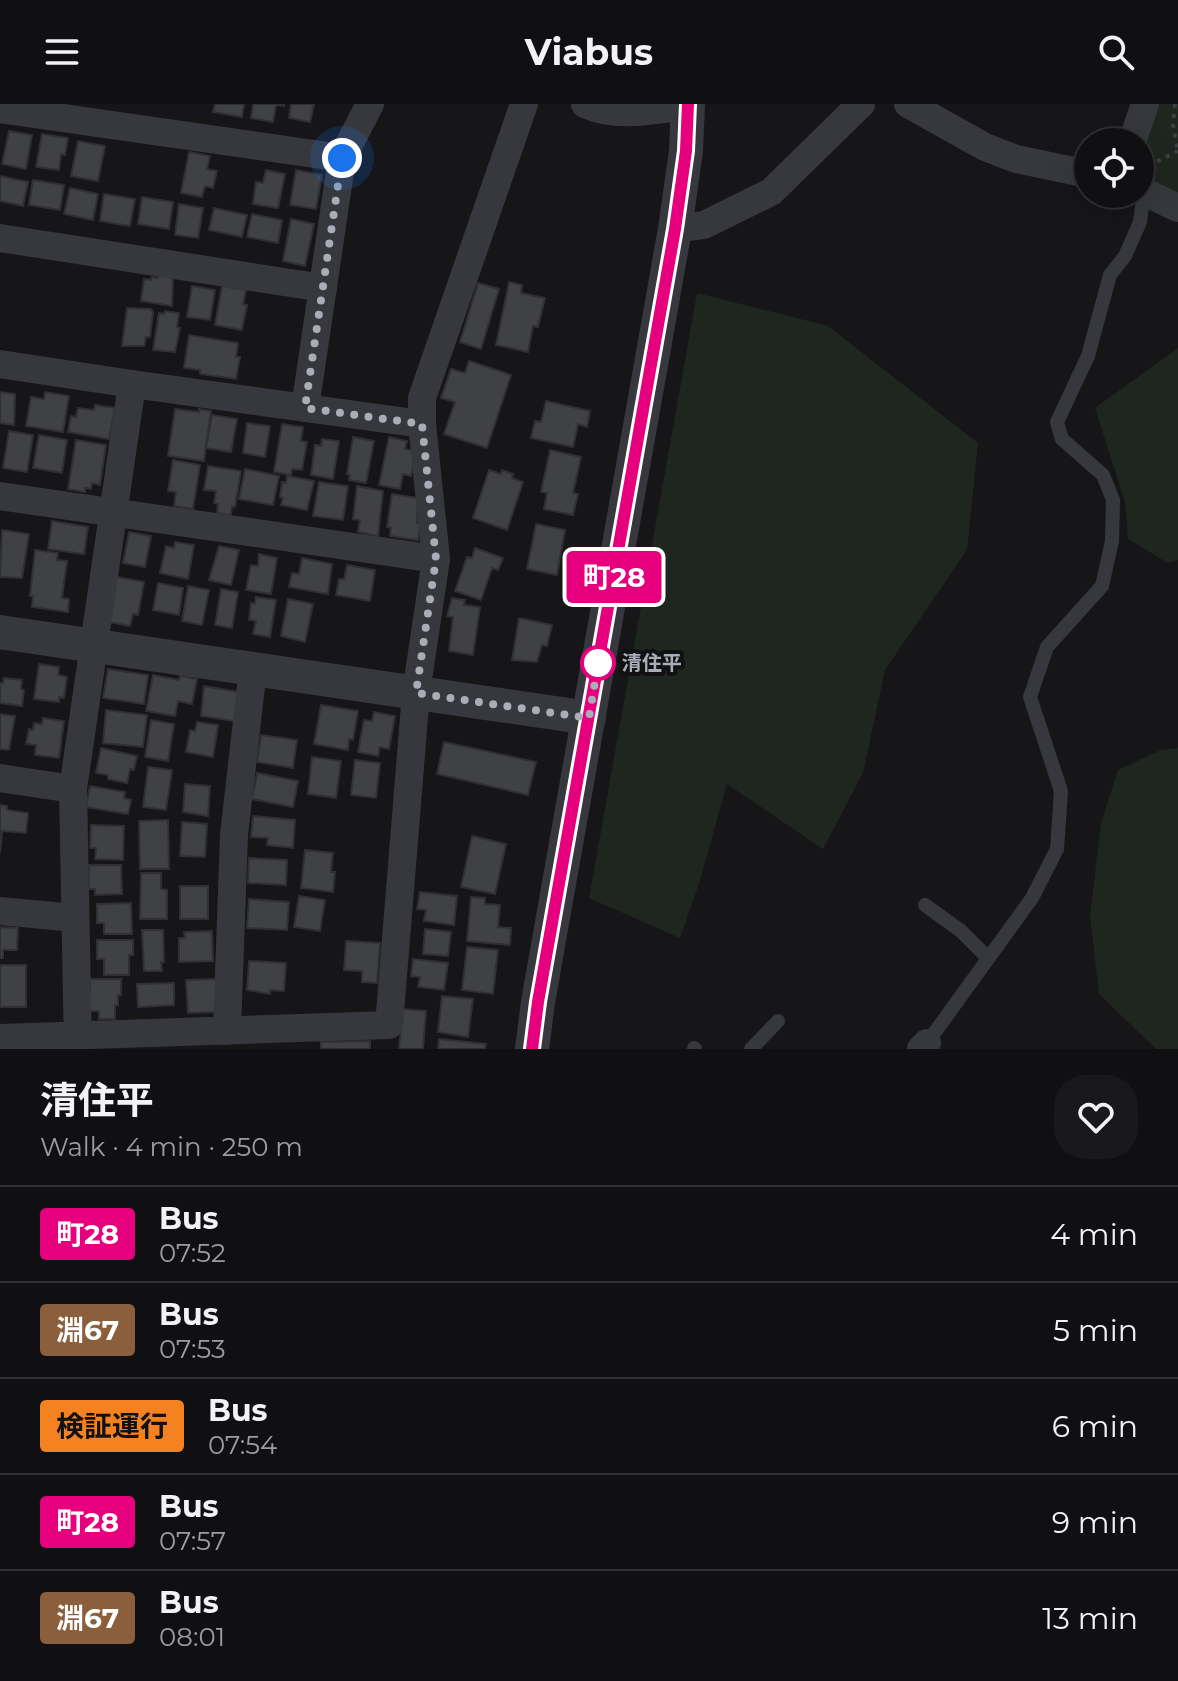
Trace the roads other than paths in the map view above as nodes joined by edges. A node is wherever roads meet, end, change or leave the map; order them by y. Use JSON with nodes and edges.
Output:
{"nodes":[{"id":1,"x":370,"y":104,"type":"edge"},
{"id":2,"x":524,"y":104,"type":"edge"},
{"id":3,"x":585,"y":104,"type":"edge"},
{"id":4,"x":861,"y":104,"type":"edge"},
{"id":5,"x":908,"y":104,"type":"edge"},
{"id":6,"x":1145,"y":104,"type":"edge"},
{"id":7,"x":688,"y":105,"type":"edge"},
{"id":8,"x":630,"y":108,"type":"edge"},
{"id":9,"x":0,"y":109,"type":"edge"},
{"id":10,"x":1137,"y":128,"type":"edge"},
{"id":11,"x":342,"y":158,"type":"junction"},
{"id":12,"x":1074,"y":171,"type":"edge"},
{"id":13,"x":1154,"y":192,"type":"edge"},
{"id":14,"x":1140,"y":208,"type":"edge"},
{"id":15,"x":1178,"y":208,"type":"edge"},
{"id":16,"x":675,"y":229,"type":"junction"},
{"id":17,"x":0,"y":238,"type":"edge"},
{"id":18,"x":323,"y":288,"type":"junction"},
{"id":19,"x":0,"y":364,"type":"edge"},
{"id":20,"x":132,"y":384,"type":"junction"},
{"id":21,"x":305,"y":408,"type":"junction"},
{"id":22,"x":422,"y":424,"type":"junction"},
{"id":23,"x":0,"y":496,"type":"edge"},
{"id":24,"x":113,"y":512,"type":"junction"},
{"id":25,"x":436,"y":559,"type":"junction"},
{"id":26,"x":0,"y":632,"type":"edge"},
{"id":27,"x":94,"y":646,"type":"junction"},
{"id":28,"x":253,"y":669,"type":"junction"},
{"id":29,"x":416,"y":693,"type":"junction"},
{"id":30,"x":589,"y":718,"type":"junction"},
{"id":31,"x":0,"y":778,"type":"edge"},
{"id":32,"x":73,"y":789,"type":"junction"},
{"id":33,"x":925,"y":905,"type":"dead end"},
{"id":34,"x":0,"y":911,"type":"edge"},
{"id":35,"x":75,"y":918,"type":"junction"},
{"id":36,"x":988,"y":958,"type":"junction"},
{"id":37,"x":778,"y":1021,"type":"dead end"},
{"id":38,"x":227,"y":1031,"type":"junction"},
{"id":39,"x":0,"y":1038,"type":"edge"},
{"id":40,"x":78,"y":1042,"type":"edge"},
{"id":41,"x":924,"y":1046,"type":"edge"},
{"id":42,"x":532,"y":1049,"type":"edge"},
{"id":43,"x":751,"y":1049,"type":"edge"}],
"edges":[{"from":1,"to":11,"type":"street"},
{"from":2,"to":22,"type":"street"},
{"from":3,"to":8,"type":"street"},
{"from":4,"to":16,"type":"street"},
{"from":5,"to":12,"type":"street"},
{"from":6,"to":10,"type":"street"},
{"from":7,"to":8,"type":"street"},
{"from":7,"to":16,"type":"street"},
{"from":9,"to":11,"type":"street"},
{"from":11,"to":18,"type":"street"},
{"from":13,"to":15,"type":"street"},
{"from":14,"to":36,"type":"lane"},
{"from":16,"to":30,"type":"street"},
{"from":17,"to":18,"type":"street"},
{"from":18,"to":21,"type":"street"},
{"from":19,"to":20,"type":"street"},
{"from":20,"to":21,"type":"street"},
{"from":20,"to":24,"type":"street"},
{"from":21,"to":22,"type":"street"},
{"from":22,"to":25,"type":"street"},
{"from":23,"to":24,"type":"street"},
{"from":24,"to":25,"type":"street"},
{"from":24,"to":27,"type":"street"},
{"from":25,"to":29,"type":"street"},
{"from":26,"to":27,"type":"street"},
{"from":27,"to":28,"type":"street"},
{"from":27,"to":32,"type":"street"},
{"from":28,"to":29,"type":"street"},
{"from":28,"to":38,"type":"street"},
{"from":29,"to":30,"type":"street"},
{"from":29,"to":38,"type":"street"},
{"from":30,"to":42,"type":"street"},
{"from":31,"to":32,"type":"street"},
{"from":32,"to":35,"type":"street"},
{"from":33,"to":36,"type":"lane"},
{"from":34,"to":35,"type":"street"},
{"from":35,"to":40,"type":"street"},
{"from":36,"to":41,"type":"lane"},
{"from":37,"to":43,"type":"lane"},
{"from":38,"to":40,"type":"street"},
{"from":39,"to":40,"type":"street"}]}
